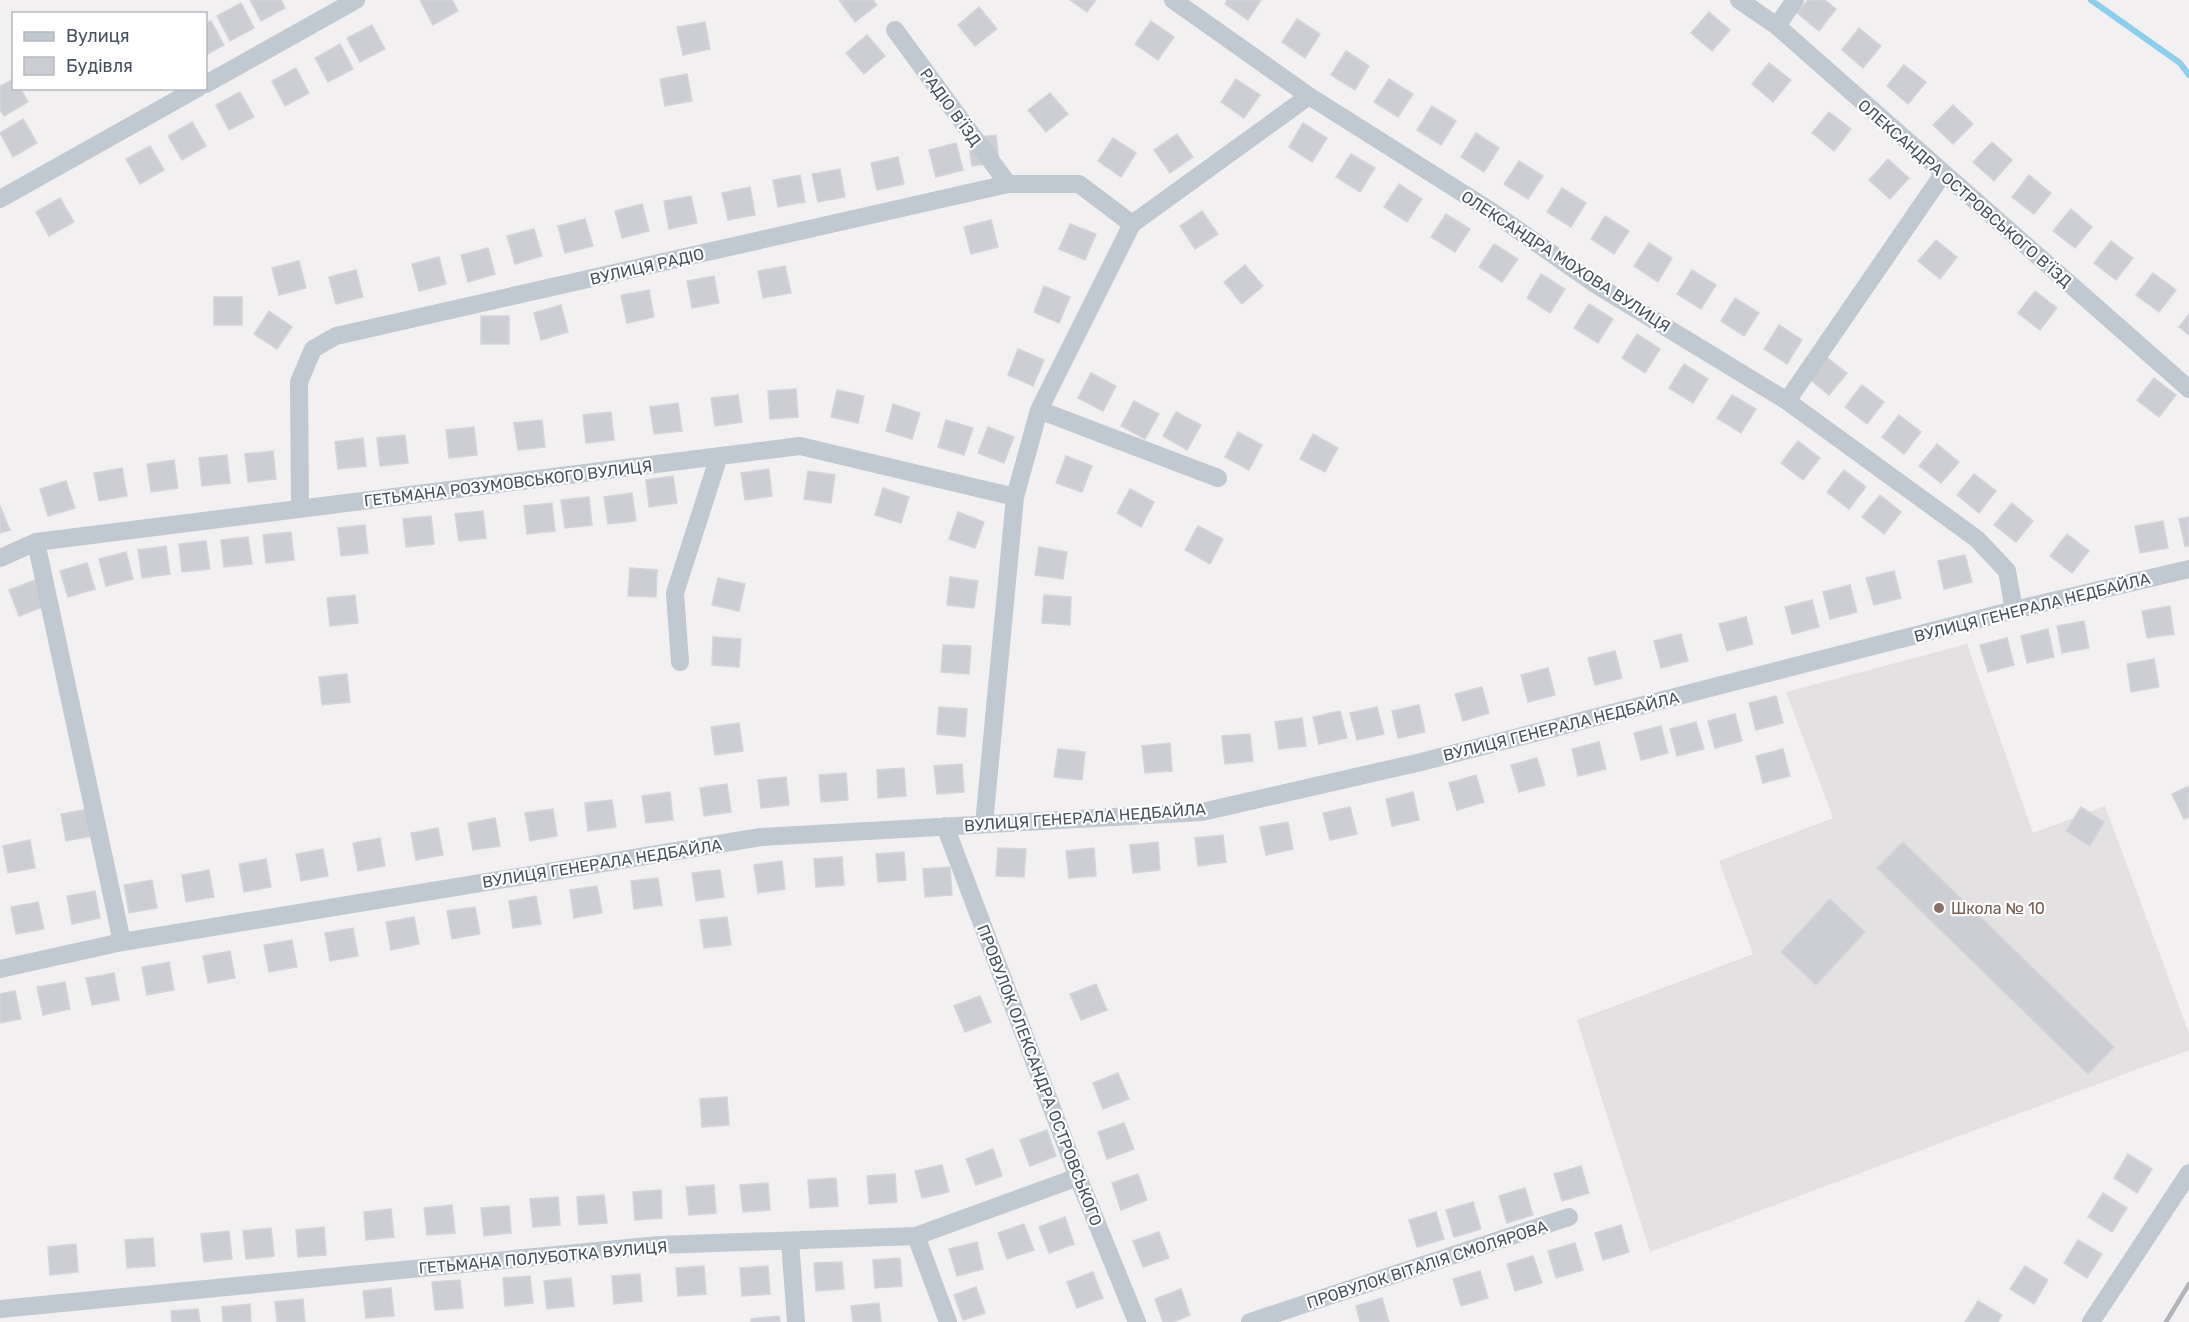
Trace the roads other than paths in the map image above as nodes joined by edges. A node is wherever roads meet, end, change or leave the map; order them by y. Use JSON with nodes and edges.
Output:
{"nodes":[{"id":1,"x":356,"y":0,"type":"edge"},
{"id":2,"x":1173,"y":0,"type":"edge"},
{"id":3,"x":1739,"y":0,"type":"edge"},
{"id":4,"x":1795,"y":0,"type":"edge"},
{"id":5,"x":1776,"y":26,"type":"junction"},
{"id":6,"x":895,"y":30,"type":"dead end"},
{"id":7,"x":207,"y":83,"type":"edge"},
{"id":8,"x":194,"y":90,"type":"edge"},
{"id":9,"x":1309,"y":96,"type":"junction"},
{"id":10,"x":1943,"y":174,"type":"junction"},
{"id":11,"x":1008,"y":184,"type":"junction"},
{"id":12,"x":0,"y":199,"type":"edge"},
{"id":13,"x":1132,"y":224,"type":"junction"},
{"id":14,"x":2189,"y":389,"type":"edge"},
{"id":15,"x":1787,"y":401,"type":"junction"},
{"id":16,"x":1039,"y":410,"type":"junction"},
{"id":17,"x":719,"y":456,"type":"junction"},
{"id":18,"x":1218,"y":478,"type":"dead end"},
{"id":19,"x":1015,"y":497,"type":"junction"},
{"id":20,"x":300,"y":508,"type":"junction"},
{"id":21,"x":36,"y":542,"type":"junction"},
{"id":22,"x":0,"y":558,"type":"edge"},
{"id":23,"x":2189,"y":569,"type":"edge"},
{"id":24,"x":2014,"y":610,"type":"junction"},
{"id":25,"x":680,"y":662,"type":"dead end"},
{"id":26,"x":984,"y":824,"type":"junction"},
{"id":27,"x":945,"y":826,"type":"junction"},
{"id":28,"x":122,"y":942,"type":"junction"},
{"id":29,"x":0,"y":969,"type":"edge"},
{"id":30,"x":2189,"y":1173,"type":"edge"},
{"id":31,"x":1077,"y":1177,"type":"junction"},
{"id":32,"x":1569,"y":1217,"type":"dead end"},
{"id":33,"x":916,"y":1236,"type":"junction"},
{"id":34,"x":789,"y":1241,"type":"junction"},
{"id":35,"x":0,"y":1309,"type":"edge"},
{"id":36,"x":796,"y":1322,"type":"edge"},
{"id":37,"x":948,"y":1322,"type":"edge"},
{"id":38,"x":1137,"y":1322,"type":"edge"},
{"id":39,"x":1250,"y":1322,"type":"edge"},
{"id":40,"x":2091,"y":1322,"type":"edge"}],
"edges":[{"from":1,"to":7,"type":"street"},
{"from":2,"to":9,"type":"street","name":"ОЛЕКСАНДРА МОХОВА ВУЛИЦЯ"},
{"from":3,"to":5,"type":"street","name":"ОЛЕКСАНДРА ОСТРОВСЬКОГО В’ЇЗД"},
{"from":4,"to":5,"type":"street"},
{"from":5,"to":10,"type":"street","name":"ОЛЕКСАНДРА ОСТРОВСЬКОГО В’ЇЗД"},
{"from":6,"to":11,"type":"street","name":"РАДІО В’ЇЗД"},
{"from":8,"to":12,"type":"street"},
{"from":9,"to":13,"type":"street"},
{"from":9,"to":15,"type":"street","name":"ОЛЕКСАНДРА МОХОВА ВУЛИЦЯ"},
{"from":10,"to":14,"type":"street","name":"ОЛЕКСАНДРА ОСТРОВСЬКОГО В’ЇЗД"},
{"from":10,"to":15,"type":"street"},
{"from":11,"to":13,"type":"street","name":"ВУЛИЦЯ РАДІО"},
{"from":11,"to":20,"type":"street","name":"ВУЛИЦЯ РАДІО"},
{"from":13,"to":16,"type":"street"},
{"from":15,"to":24,"type":"street","name":"ОЛЕКСАНДРА МОХОВА ВУЛИЦЯ"},
{"from":16,"to":18,"type":"street"},
{"from":16,"to":19,"type":"street"},
{"from":17,"to":19,"type":"street","name":"ГЕТЬМАНА РОЗУМОВСЬКОГО ВУЛИЦЯ"},
{"from":17,"to":20,"type":"street","name":"ГЕТЬМАНА РОЗУМОВСЬКОГО ВУЛИЦЯ"},
{"from":17,"to":25,"type":"street"},
{"from":19,"to":26,"type":"street"},
{"from":20,"to":21,"type":"street","name":"ГЕТЬМАНА РОЗУМОВСЬКОГО ВУЛИЦЯ"},
{"from":21,"to":22,"type":"street","name":"ГЕТЬМАНА РОЗУМОВСЬКОГО ВУЛИЦЯ"},
{"from":21,"to":28,"type":"street"},
{"from":23,"to":24,"type":"street","name":"ВУЛИЦЯ ГЕНЕРАЛА НЕДБАЙЛА"},
{"from":24,"to":26,"type":"street","name":"ВУЛИЦЯ ГЕНЕРАЛА НЕДБАЙЛА"},
{"from":26,"to":27,"type":"street","name":"ВУЛИЦЯ ГЕНЕРАЛА НЕДБАЙЛА"},
{"from":27,"to":28,"type":"street","name":"ВУЛИЦЯ ГЕНЕРАЛА НЕДБАЙЛА"},
{"from":27,"to":31,"type":"street","name":"ПРОВУЛОК ОЛЕКСАНДРА ОСТРОВСЬКОГО"},
{"from":28,"to":29,"type":"street","name":"ВУЛИЦЯ ГЕНЕРАЛА НЕДБАЙЛА"},
{"from":30,"to":40,"type":"street"},
{"from":31,"to":33,"type":"street","name":"ГЕТЬМАНА ПОЛУБОТКА ВУЛИЦЯ"},
{"from":31,"to":38,"type":"street","name":"ПРОВУЛОК ОЛЕКСАНДРА ОСТРОВСЬКОГО"},
{"from":32,"to":39,"type":"street","name":"ПРОВУЛОК ВІТАЛІЯ СМОЛЯРОВА"},
{"from":33,"to":34,"type":"street","name":"ГЕТЬМАНА ПОЛУБОТКА ВУЛИЦЯ"},
{"from":33,"to":37,"type":"street"},
{"from":34,"to":35,"type":"street","name":"ГЕТЬМАНА ПОЛУБОТКА ВУЛИЦЯ"},
{"from":34,"to":36,"type":"street"}]}
